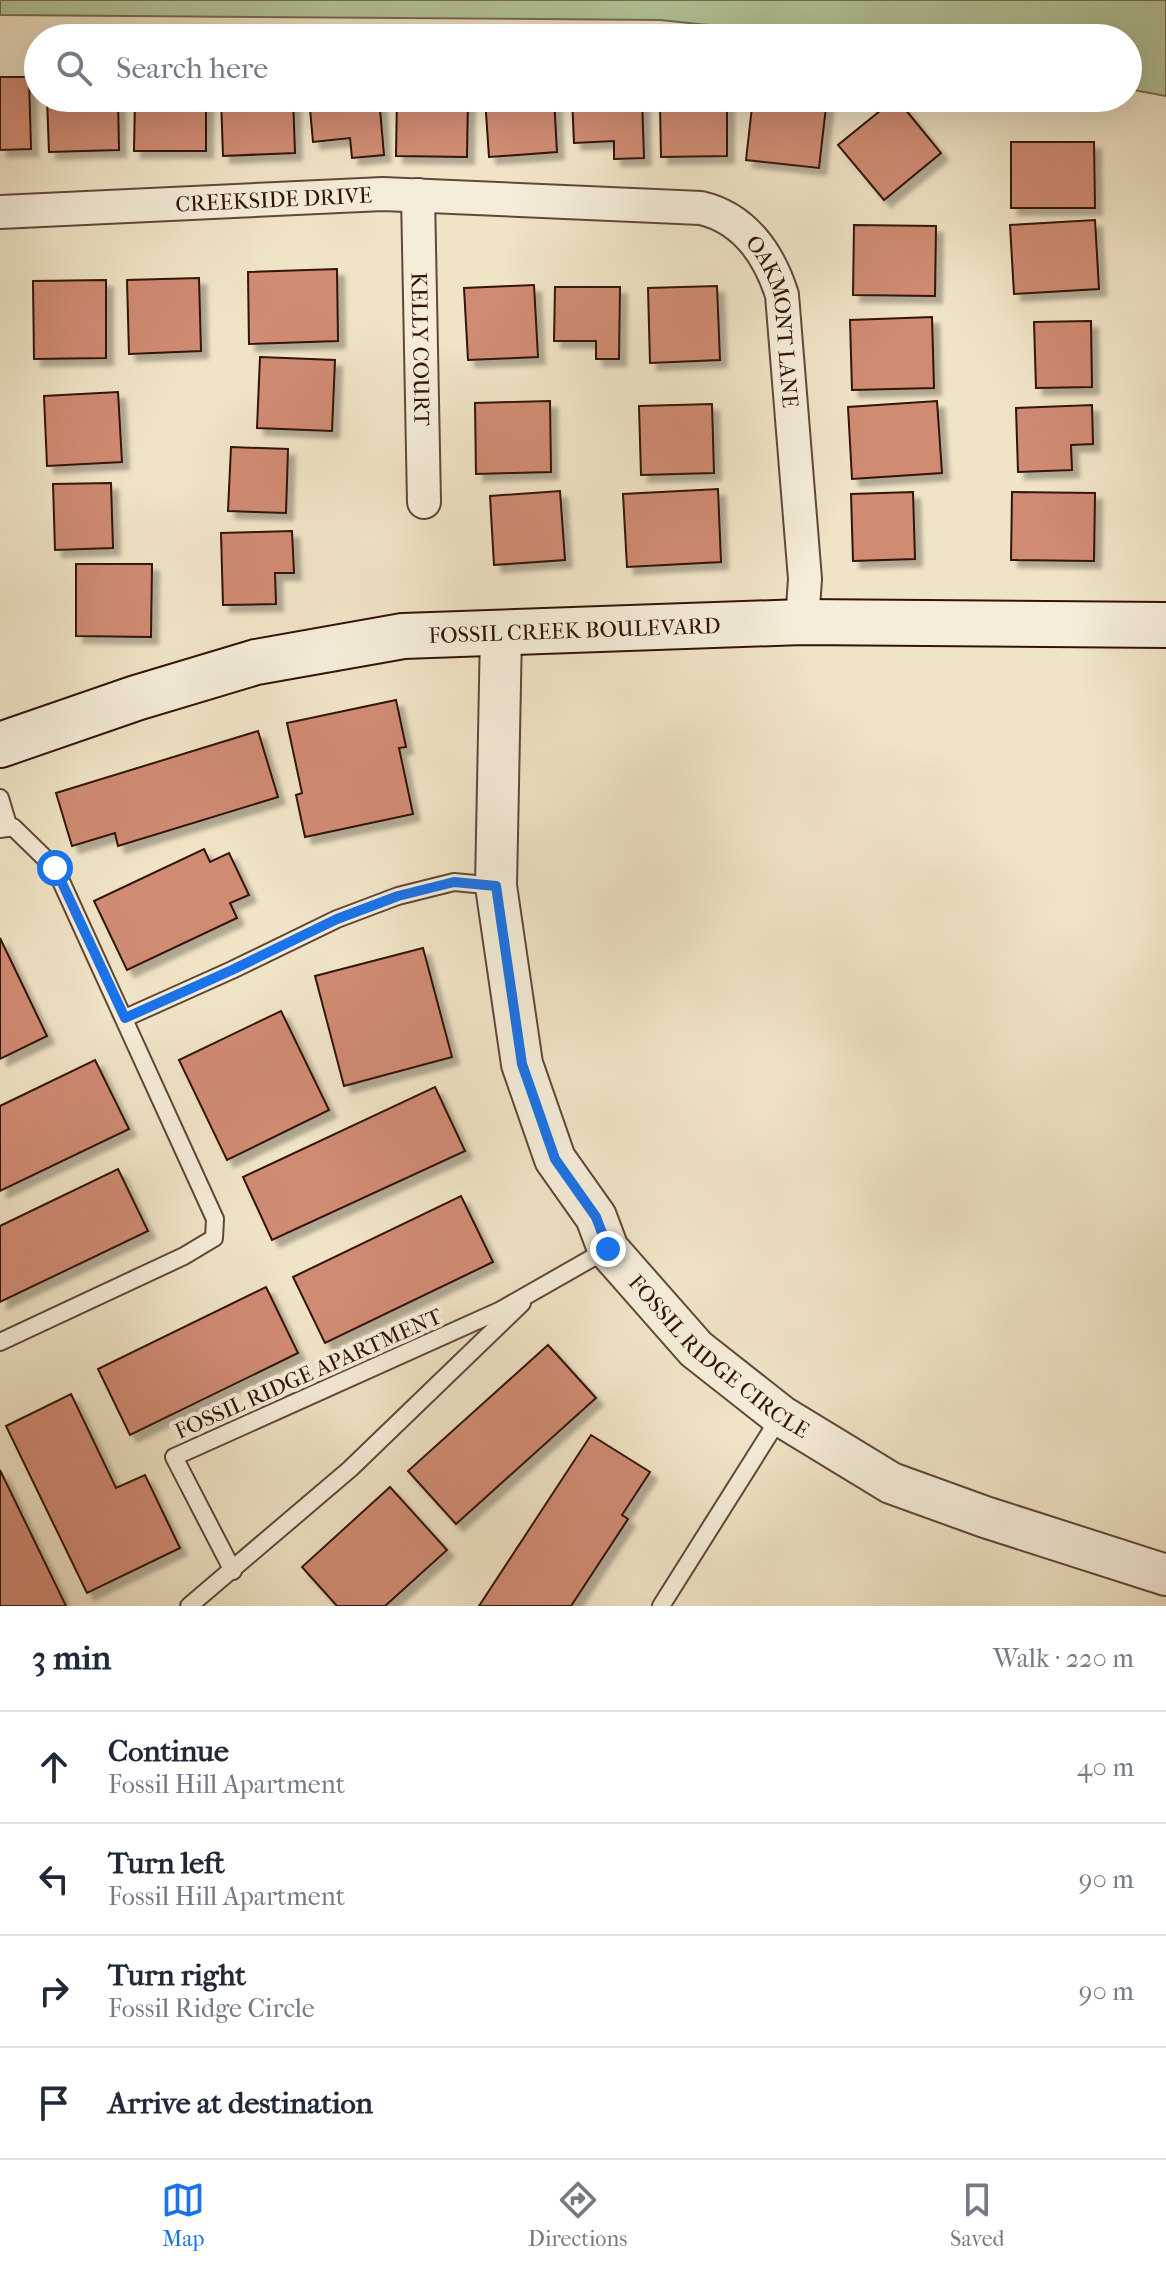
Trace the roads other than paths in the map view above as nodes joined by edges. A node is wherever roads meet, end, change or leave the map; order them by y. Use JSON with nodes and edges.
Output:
{"nodes":[{"id":1,"x":418,"y":195,"type":"junction"},
{"id":2,"x":549,"y":201,"type":"joint"},
{"id":3,"x":0,"y":212,"type":"edge"},
{"id":4,"x":424,"y":502,"type":"dead end"},
{"id":5,"x":802,"y":622,"type":"junction"},
{"id":6,"x":1166,"y":625,"type":"edge"},
{"id":7,"x":501,"y":633,"type":"junction"},
{"id":8,"x":0,"y":745,"type":"edge"},
{"id":9,"x":0,"y":798,"type":"edge"},
{"id":10,"x":4,"y":828,"type":"edge"},
{"id":11,"x":496,"y":886,"type":"junction"},
{"id":12,"x":125,"y":1018,"type":"junction"},
{"id":13,"x":608,"y":1249,"type":"junction"},
{"id":14,"x":531,"y":1293,"type":"junction"},
{"id":15,"x":0,"y":1342,"type":"edge"},
{"id":16,"x":781,"y":1416,"type":"junction"},
{"id":17,"x":233,"y":1571,"type":"junction"},
{"id":18,"x":1166,"y":1575,"type":"edge"},
{"id":19,"x":189,"y":1606,"type":"edge"},
{"id":20,"x":661,"y":1606,"type":"edge"}],
"edges":[{"from":1,"to":2,"type":"street","name":"CREEKSIDE DRIVE"},
{"from":1,"to":3,"type":"street","name":"CREEKSIDE DRIVE"},
{"from":1,"to":4,"type":"street","name":"KELLY COURT"},
{"from":2,"to":5,"type":"street","name":"OAKMONT LANE"},
{"from":5,"to":6,"type":"main road","name":"FOSSIL CREEK BOULEVARD"},
{"from":5,"to":7,"type":"main road","name":"FOSSIL CREEK BOULEVARD"},
{"from":7,"to":8,"type":"main road","name":"FOSSIL CREEK BOULEVARD"},
{"from":7,"to":11,"type":"street","name":"FOSSIL RIDGE CIRCLE"},
{"from":9,"to":10,"type":"lane"},
{"from":10,"to":12,"type":"lane"},
{"from":11,"to":12,"type":"lane"},
{"from":11,"to":13,"type":"street","name":"FOSSIL RIDGE CIRCLE"},
{"from":12,"to":15,"type":"lane"},
{"from":13,"to":14,"type":"lane","name":"FOSSIL RIDGE APARTMENT"},
{"from":13,"to":16,"type":"street","name":"FOSSIL RIDGE CIRCLE"},
{"from":14,"to":17,"type":"lane","name":"FOSSIL RIDGE APARTMENT"},
{"from":14,"to":17,"type":"lane","name":"FOSSIL RIDGE APARTMENT"},
{"from":16,"to":18,"type":"street","name":"FOSSIL RIDGE CIRCLE"},
{"from":16,"to":20,"type":"lane"},
{"from":17,"to":19,"type":"lane","name":"FOSSIL RIDGE APARTMENT"}]}
